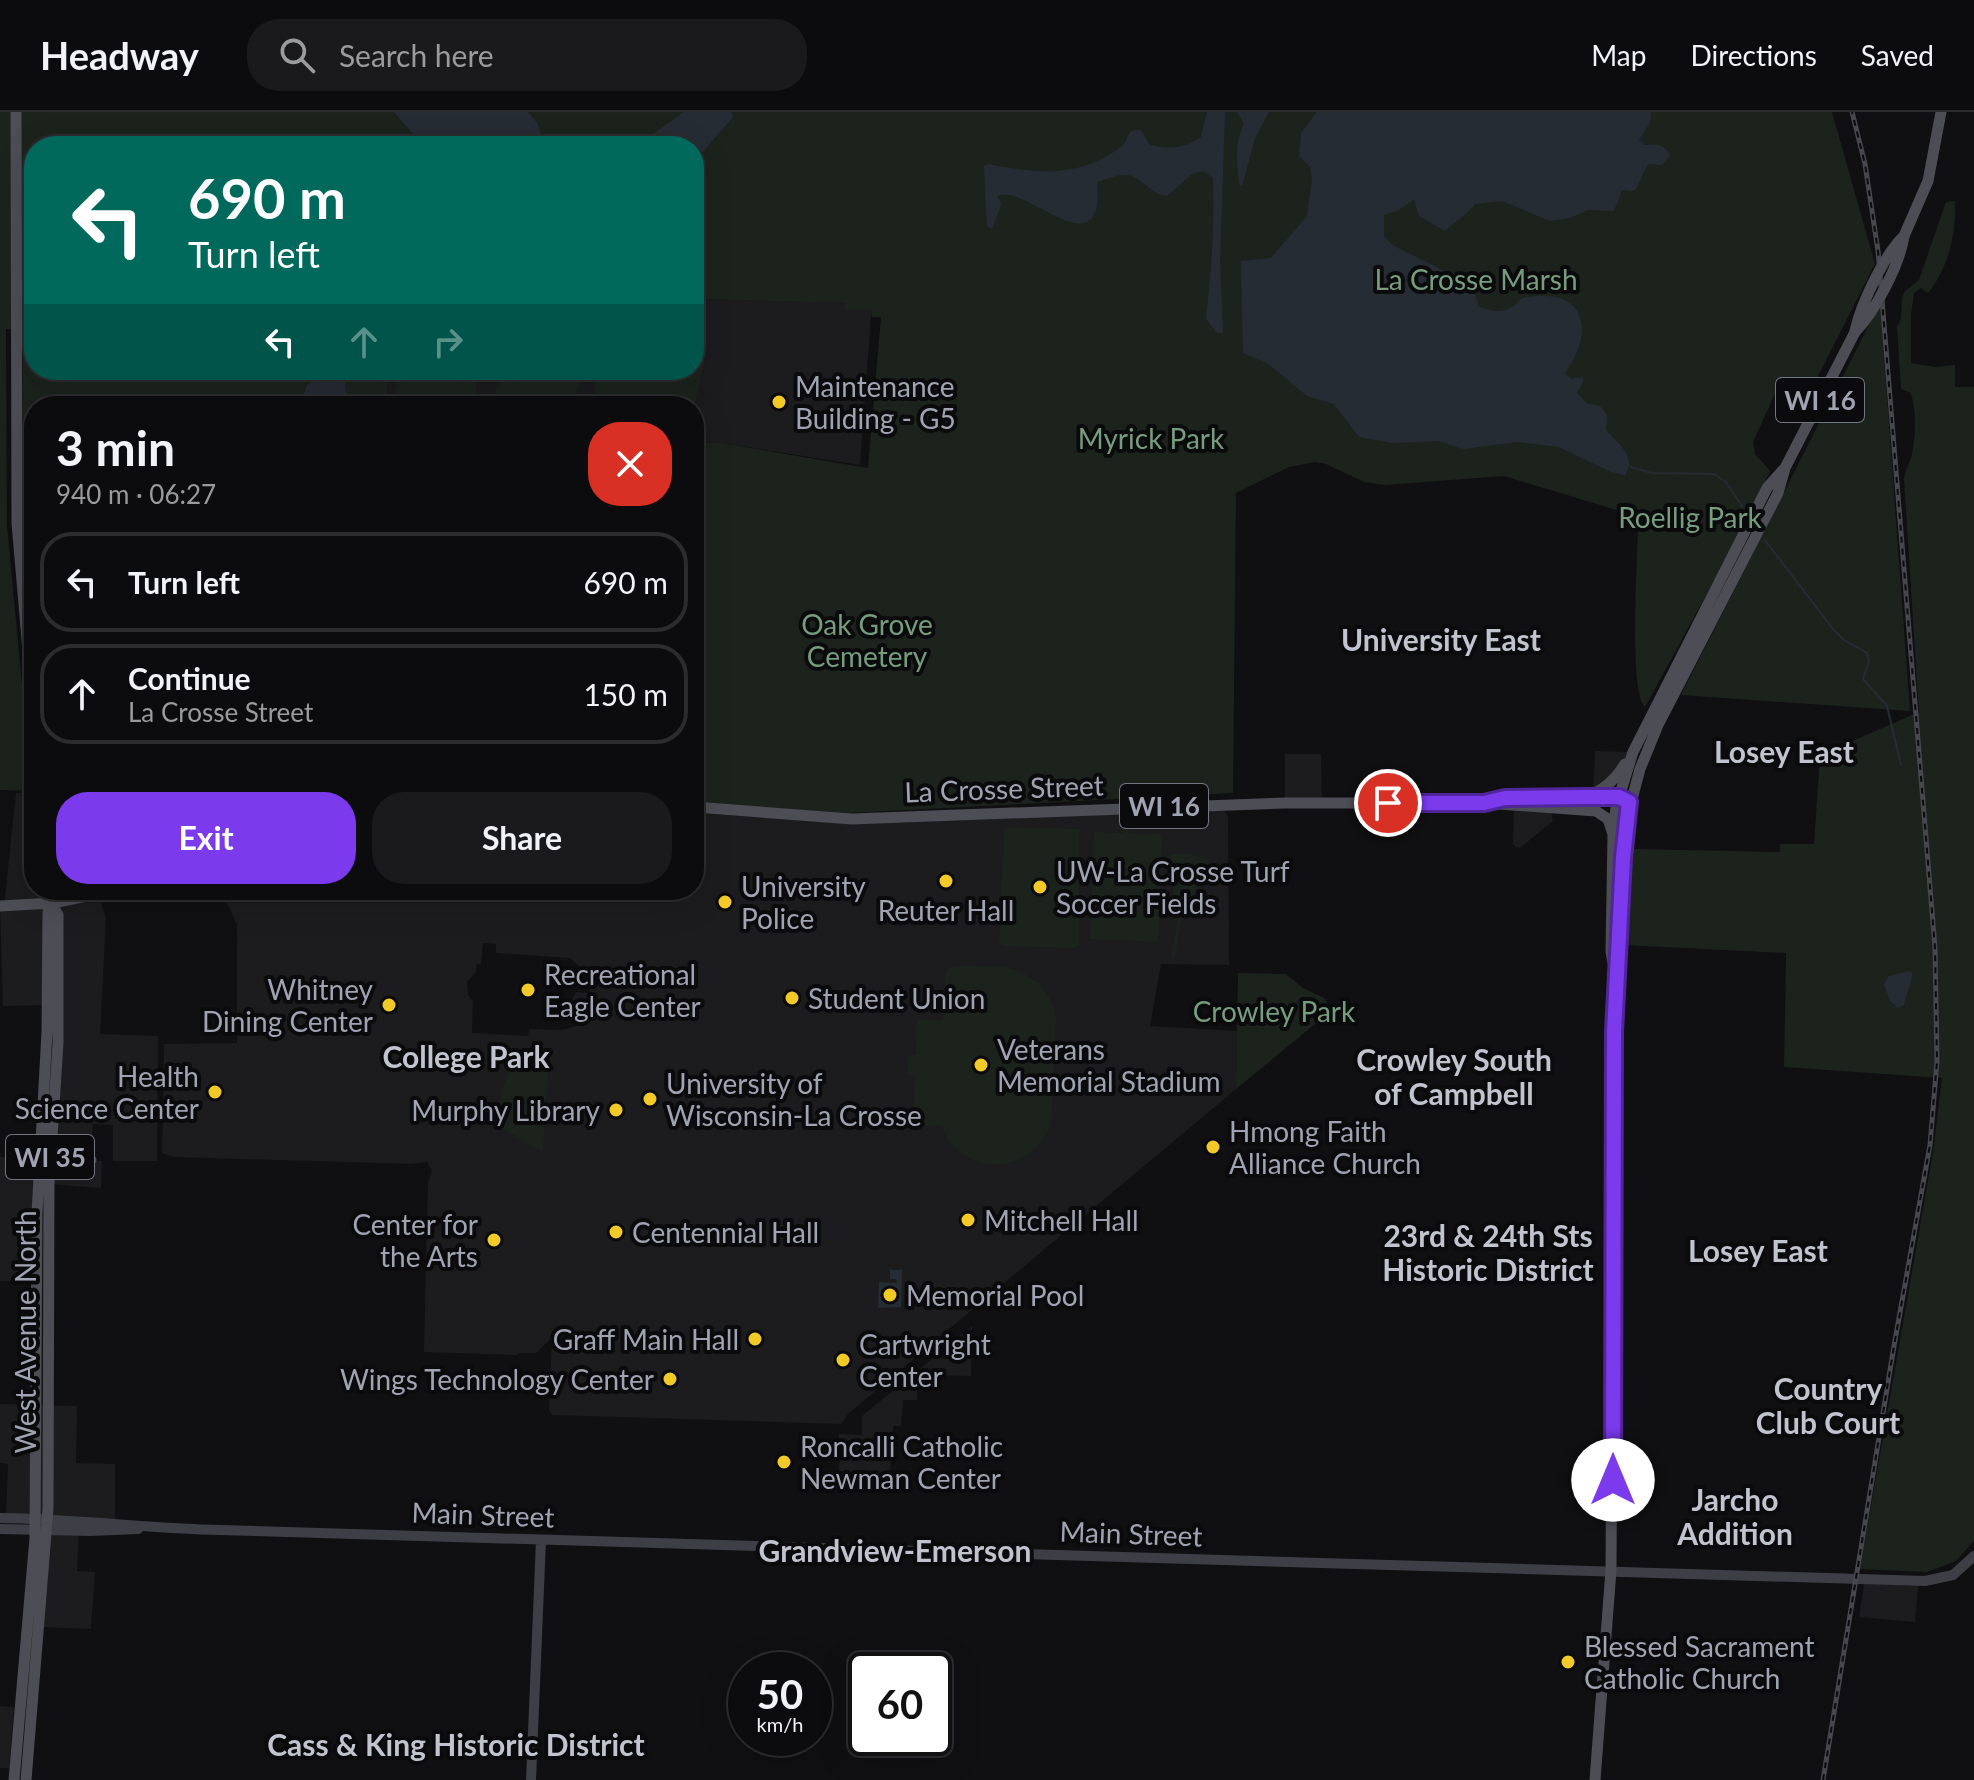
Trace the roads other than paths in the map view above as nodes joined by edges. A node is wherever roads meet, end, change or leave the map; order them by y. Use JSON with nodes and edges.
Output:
{"nodes":[{"id":1,"x":16,"y":112,"type":"edge"},
{"id":2,"x":1941,"y":112,"type":"edge"},
{"id":3,"x":1785,"y":468,"type":"junction"},
{"id":4,"x":24,"y":605,"type":"edge"},
{"id":5,"x":1633,"y":752,"type":"junction"},
{"id":6,"x":1584,"y":802,"type":"junction"},
{"id":7,"x":1622,"y":802,"type":"junction"},
{"id":8,"x":1484,"y":803,"type":"junction"},
{"id":9,"x":704,"y":808,"type":"edge"},
{"id":10,"x":1613,"y":834,"type":"junction"},
{"id":11,"x":53,"y":900,"type":"edge"},
{"id":12,"x":0,"y":906,"type":"edge"},
{"id":13,"x":1616,"y":976,"type":"junction"},
{"id":14,"x":51,"y":1141,"type":"junction"},
{"id":15,"x":91,"y":1160,"type":"dead end"},
{"id":16,"x":0,"y":1518,"type":"edge"},
{"id":17,"x":42,"y":1525,"type":"junction"},
{"id":18,"x":0,"y":1529,"type":"edge"},
{"id":19,"x":541,"y":1540,"type":"junction"},
{"id":20,"x":1974,"y":1556,"type":"edge"},
{"id":21,"x":1611,"y":1570,"type":"junction"},
{"id":22,"x":14,"y":1780,"type":"edge"},
{"id":23,"x":26,"y":1780,"type":"edge"},
{"id":24,"x":531,"y":1780,"type":"edge"},
{"id":25,"x":1595,"y":1780,"type":"edge"}],
"edges":[{"from":1,"to":4,"type":"main road"},
{"from":2,"to":3,"type":"main road","number":"WI 16","bridge":true},
{"from":3,"to":5,"type":"main road","number":"WI 16"},
{"from":3,"to":7,"type":"main road","number":"WI 16"},
{"from":5,"to":6,"type":"main road"},
{"from":5,"to":7,"type":"main road","number":"WI 16"},
{"from":6,"to":7,"type":"main road"},
{"from":6,"to":8,"type":"main road","name":"La Crosse Street","number":"WI 16"},
{"from":6,"to":8,"type":"main road"},
{"from":6,"to":10,"type":"main road"},
{"from":7,"to":10,"type":"main road"},
{"from":7,"to":13,"type":"main road"},
{"from":8,"to":9,"type":"main road","name":"La Crosse Street","number":"WI 16"},
{"from":10,"to":13,"type":"main road"},
{"from":11,"to":12,"type":"main road"},
{"from":11,"to":14,"type":"main road","name":"West Avenue North","number":"WI 35"},
{"from":11,"to":17,"type":"main road","name":"West Avenue North","number":"WI 35"},
{"from":13,"to":21,"type":"main road"},
{"from":14,"to":15,"type":"main road"},
{"from":14,"to":17,"type":"main road","name":"West Avenue North","number":"WI 35"},
{"from":16,"to":17,"type":"street"},
{"from":17,"to":18,"type":"street"},
{"from":17,"to":19,"type":"street","name":"Main Street"},
{"from":17,"to":22,"type":"main road","number":"WI 35"},
{"from":17,"to":23,"type":"main road","number":"WI 35"},
{"from":19,"to":21,"type":"street","name":"Main Street"},
{"from":19,"to":24,"type":"street"},
{"from":20,"to":21,"type":"street","name":"Main Street"},
{"from":21,"to":25,"type":"main road"}]}
